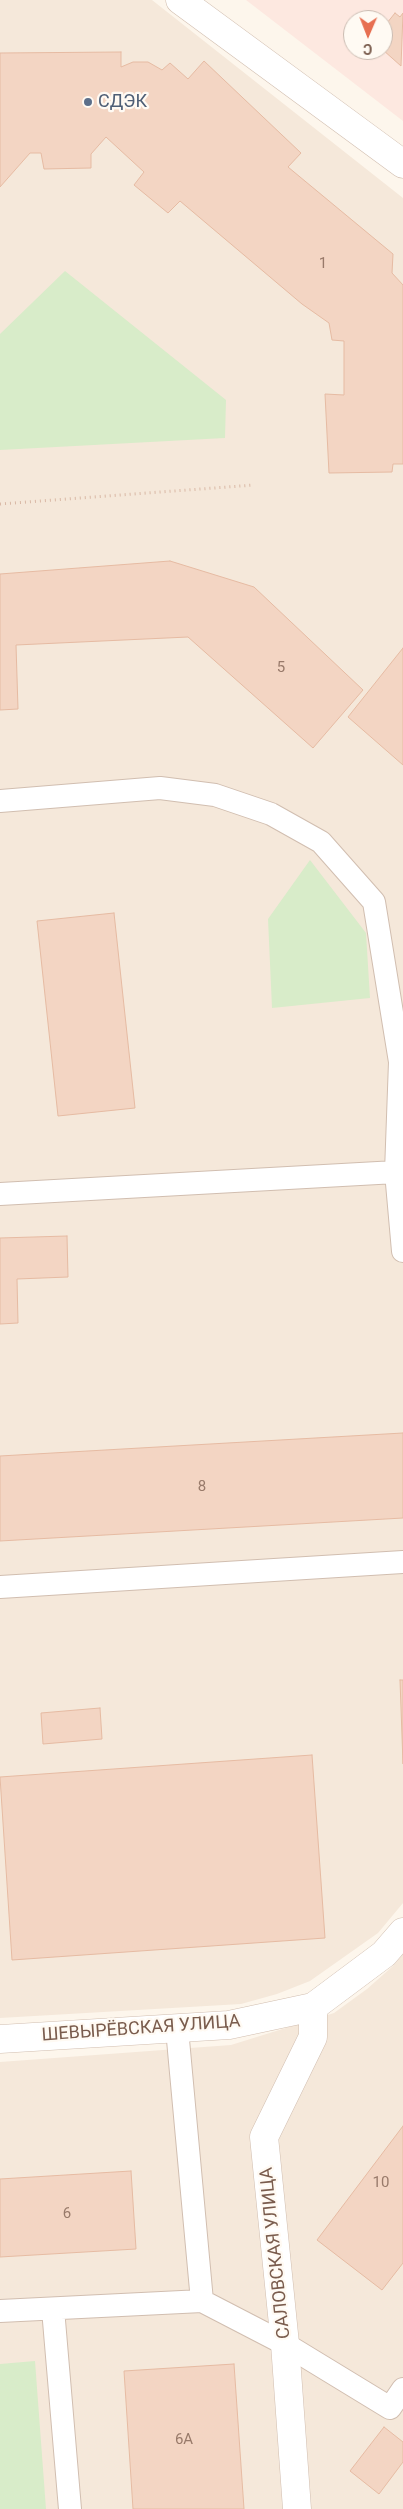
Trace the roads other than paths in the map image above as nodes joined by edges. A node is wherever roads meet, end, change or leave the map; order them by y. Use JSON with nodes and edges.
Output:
{"nodes":[{"id":1,"x":180,"y":0,"type":"edge"},
{"id":2,"x":403,"y":164,"type":"edge"},
{"id":3,"x":0,"y":800,"type":"edge"},
{"id":4,"x":399,"y":1163,"type":"edge"},
{"id":5,"x":0,"y":1194,"type":"edge"},
{"id":6,"x":403,"y":1251,"type":"edge"},
{"id":7,"x":403,"y":1562,"type":"edge"},
{"id":8,"x":0,"y":1587,"type":"edge"},
{"id":9,"x":403,"y":1932,"type":"edge"},
{"id":10,"x":312,"y":2008,"type":"junction"},
{"id":11,"x":177,"y":2029,"type":"junction"},
{"id":12,"x":0,"y":2039,"type":"edge"},
{"id":13,"x":202,"y":2301,"type":"junction"},
{"id":14,"x":53,"y":2309,"type":"junction"},
{"id":15,"x":0,"y":2311,"type":"edge"},
{"id":16,"x":285,"y":2344,"type":"junction"},
{"id":17,"x":403,"y":2389,"type":"edge"},
{"id":18,"x":70,"y":2509,"type":"edge"},
{"id":19,"x":298,"y":2509,"type":"edge"}],
"edges":[{"from":1,"to":2,"type":"street"},
{"from":3,"to":4,"type":"lane"},
{"from":4,"to":5,"type":"lane"},
{"from":4,"to":6,"type":"lane"},
{"from":7,"to":8,"type":"lane"},
{"from":9,"to":10,"type":"street","name":"ШЕВЫРЁВСКАЯ УЛИЦА"},
{"from":10,"to":11,"type":"street","name":"ШЕВЫРЁВСКАЯ УЛИЦА"},
{"from":10,"to":16,"type":"street","name":"САЛОВСКАЯ УЛИЦА"},
{"from":11,"to":12,"type":"street","name":"ШЕВЫРЁВСКАЯ УЛИЦА"},
{"from":11,"to":13,"type":"lane"},
{"from":13,"to":14,"type":"lane"},
{"from":13,"to":16,"type":"lane"},
{"from":14,"to":15,"type":"lane"},
{"from":14,"to":18,"type":"lane"},
{"from":16,"to":17,"type":"lane"},
{"from":16,"to":19,"type":"street","name":"САЛОВСКАЯ УЛИЦА"}]}
